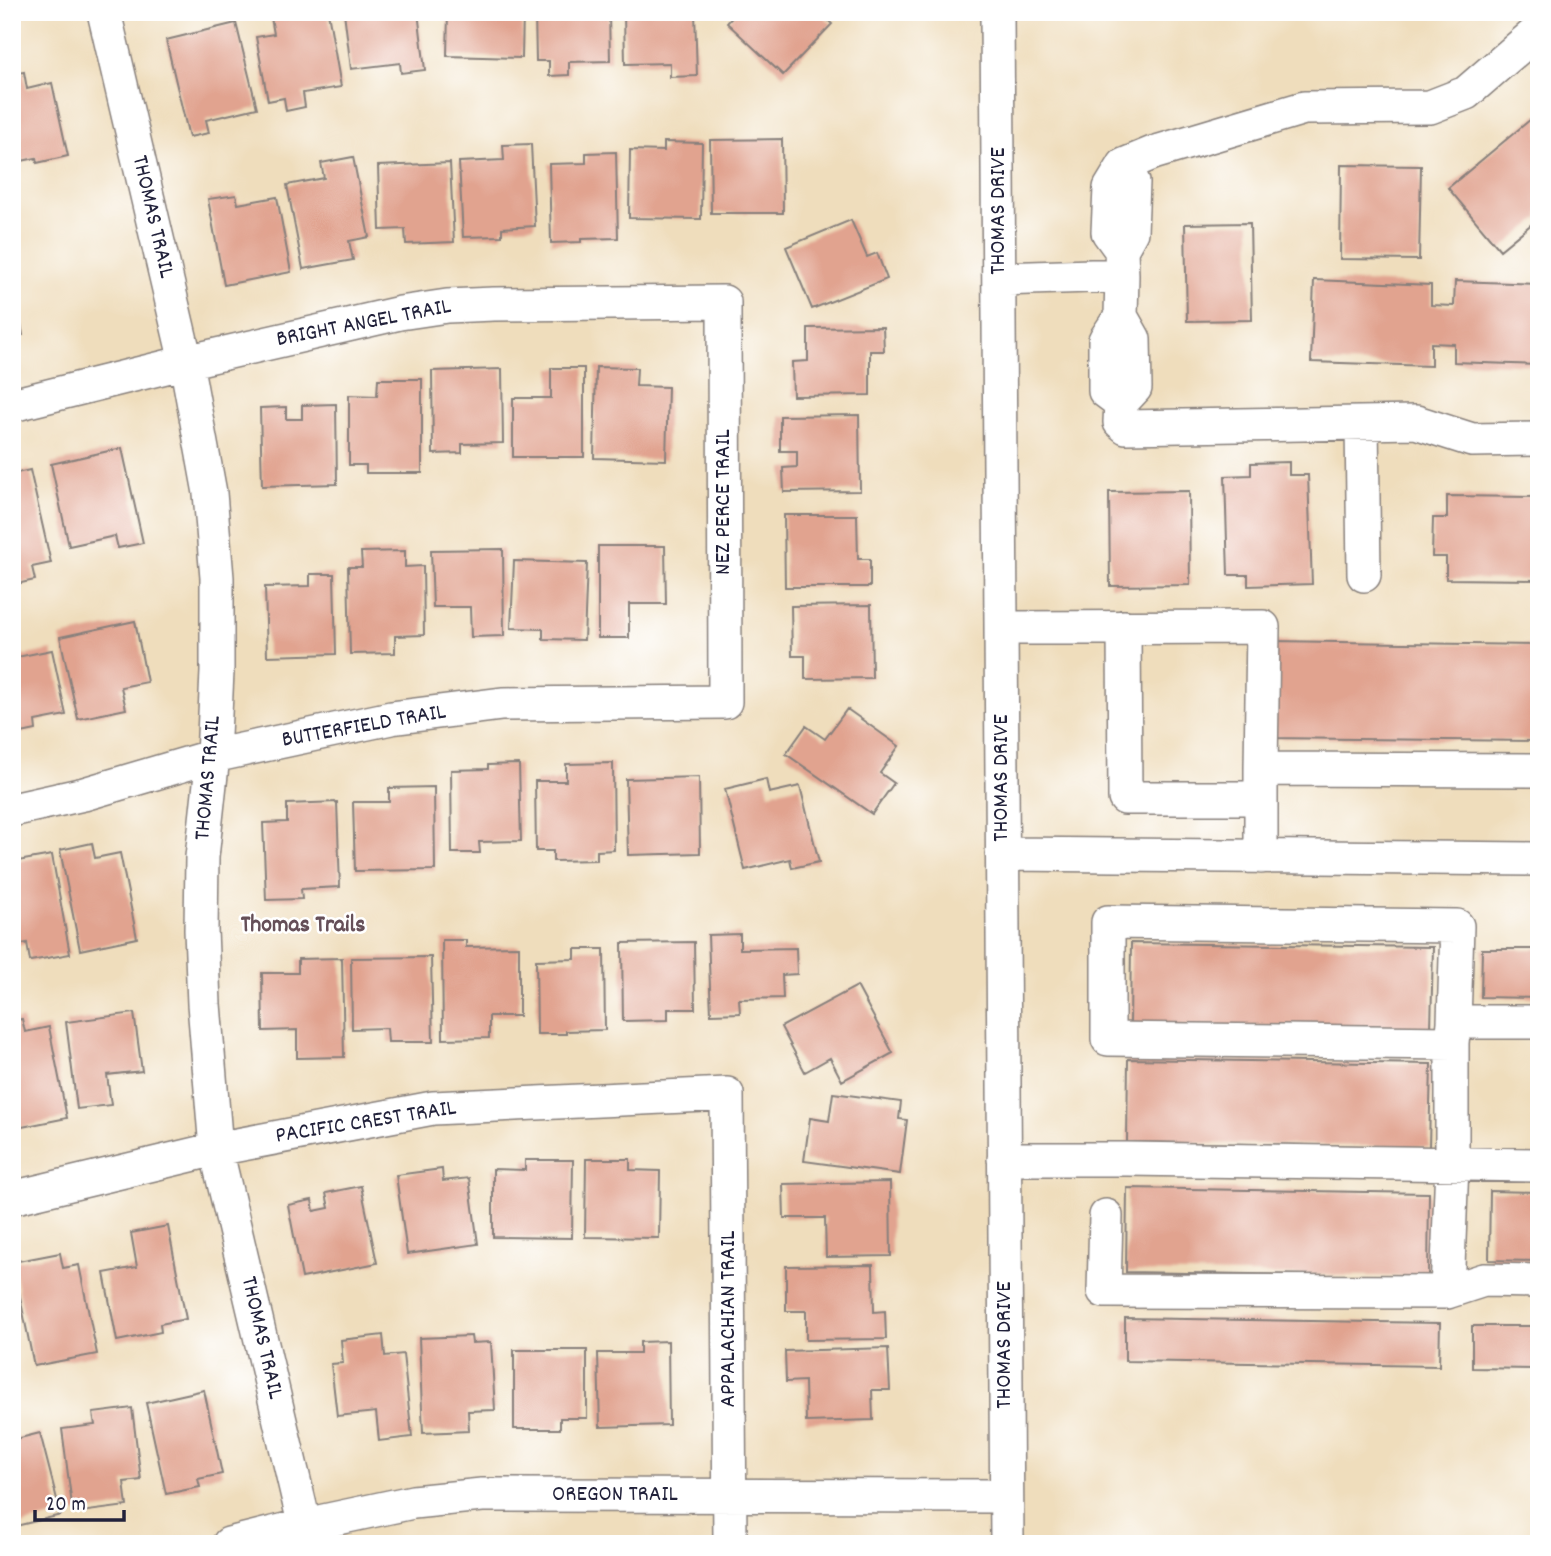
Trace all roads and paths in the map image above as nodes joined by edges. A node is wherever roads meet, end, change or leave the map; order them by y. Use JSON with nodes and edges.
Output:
{"nodes":[{"id":1,"x":104,"y":12,"type":"edge"},
{"id":2,"x":998,"y":12,"type":"edge"},
{"id":3,"x":1539,"y":30,"type":"edge"},
{"id":4,"x":1121,"y":262,"type":"junction"},
{"id":5,"x":999,"y":279,"type":"junction"},
{"id":6,"x":724,"y":302,"type":"joint"},
{"id":7,"x":186,"y":362,"type":"junction"},
{"id":8,"x":12,"y":405,"type":"edge"},
{"id":9,"x":1362,"y":423,"type":"junction"},
{"id":10,"x":1539,"y":439,"type":"edge"},
{"id":11,"x":1364,"y":575,"type":"dead end"},
{"id":12,"x":1124,"y":627,"type":"junction"},
{"id":13,"x":1001,"y":628,"type":"junction"},
{"id":14,"x":725,"y":702,"type":"joint"},
{"id":15,"x":213,"y":756,"type":"junction"},
{"id":16,"x":1539,"y":769,"type":"edge"},
{"id":17,"x":1261,"y":784,"type":"junction"},
{"id":18,"x":12,"y":810,"type":"edge"},
{"id":19,"x":1002,"y":854,"type":"junction"},
{"id":20,"x":1261,"y":857,"type":"junction"},
{"id":21,"x":1539,"y":859,"type":"edge"},
{"id":22,"x":1539,"y":1022,"type":"edge"},
{"id":23,"x":1453,"y":1032,"type":"junction"},
{"id":24,"x":727,"y":1094,"type":"joint"},
{"id":25,"x":216,"y":1149,"type":"junction"},
{"id":26,"x":1004,"y":1159,"type":"junction"},
{"id":27,"x":1452,"y":1164,"type":"junction"},
{"id":28,"x":1539,"y":1165,"type":"edge"},
{"id":29,"x":12,"y":1198,"type":"edge"},
{"id":30,"x":1106,"y":1216,"type":"dead end"},
{"id":31,"x":1539,"y":1281,"type":"edge"},
{"id":32,"x":1447,"y":1292,"type":"junction"},
{"id":33,"x":730,"y":1495,"type":"junction"},
{"id":34,"x":1006,"y":1496,"type":"junction"},
{"id":35,"x":307,"y":1534,"type":"edge"},
{"id":36,"x":229,"y":1544,"type":"edge"},
{"id":37,"x":730,"y":1544,"type":"edge"},
{"id":38,"x":1007,"y":1544,"type":"edge"}],
"edges":[{"from":1,"to":7,"type":"street","name":"THOMAS TRAIL"},
{"from":2,"to":5,"type":"street","name":"THOMAS DRIVE"},
{"from":3,"to":4,"type":"street"},
{"from":4,"to":5,"type":"street"},
{"from":4,"to":9,"type":"street"},
{"from":5,"to":13,"type":"street","name":"THOMAS DRIVE"},
{"from":6,"to":7,"type":"street","name":"BRIGHT ANGEL TRAIL"},
{"from":6,"to":14,"type":"street","name":"NEZ PERCE TRAIL"},
{"from":7,"to":8,"type":"street","name":"BRIGHT ANGEL TRAIL"},
{"from":7,"to":15,"type":"street","name":"THOMAS TRAIL"},
{"from":9,"to":10,"type":"street"},
{"from":9,"to":11,"type":"street"},
{"from":12,"to":13,"type":"street"},
{"from":12,"to":17,"type":"street"},
{"from":12,"to":17,"type":"street"},
{"from":13,"to":19,"type":"street","name":"THOMAS DRIVE"},
{"from":14,"to":15,"type":"street","name":"BUTTERFIELD TRAIL"},
{"from":15,"to":18,"type":"street","name":"BUTTERFIELD TRAIL"},
{"from":15,"to":25,"type":"street","name":"THOMAS TRAIL"},
{"from":16,"to":17,"type":"street"},
{"from":17,"to":20,"type":"street"},
{"from":19,"to":20,"type":"street"},
{"from":19,"to":26,"type":"street","name":"THOMAS DRIVE"},
{"from":20,"to":21,"type":"street"},
{"from":22,"to":23,"type":"street"},
{"from":23,"to":23,"type":"street"},
{"from":23,"to":27,"type":"street"},
{"from":24,"to":25,"type":"street","name":"PACIFIC CREST TRAIL"},
{"from":24,"to":33,"type":"street","name":"APPALACHIAN TRAIL"},
{"from":25,"to":29,"type":"street","name":"PACIFIC CREST TRAIL"},
{"from":25,"to":35,"type":"street","name":"THOMAS TRAIL"},
{"from":26,"to":27,"type":"street"},
{"from":26,"to":34,"type":"street","name":"THOMAS DRIVE"},
{"from":27,"to":28,"type":"street"},
{"from":27,"to":32,"type":"street"},
{"from":30,"to":32,"type":"street"},
{"from":31,"to":32,"type":"street"},
{"from":33,"to":34,"type":"street","name":"OREGON TRAIL"},
{"from":33,"to":35,"type":"street","name":"OREGON TRAIL"},
{"from":33,"to":37,"type":"street","name":"APPALACHIAN TRAIL"},
{"from":34,"to":38,"type":"street","name":"THOMAS DRIVE"},
{"from":35,"to":36,"type":"street","name":"OREGON TRAIL"}]}
